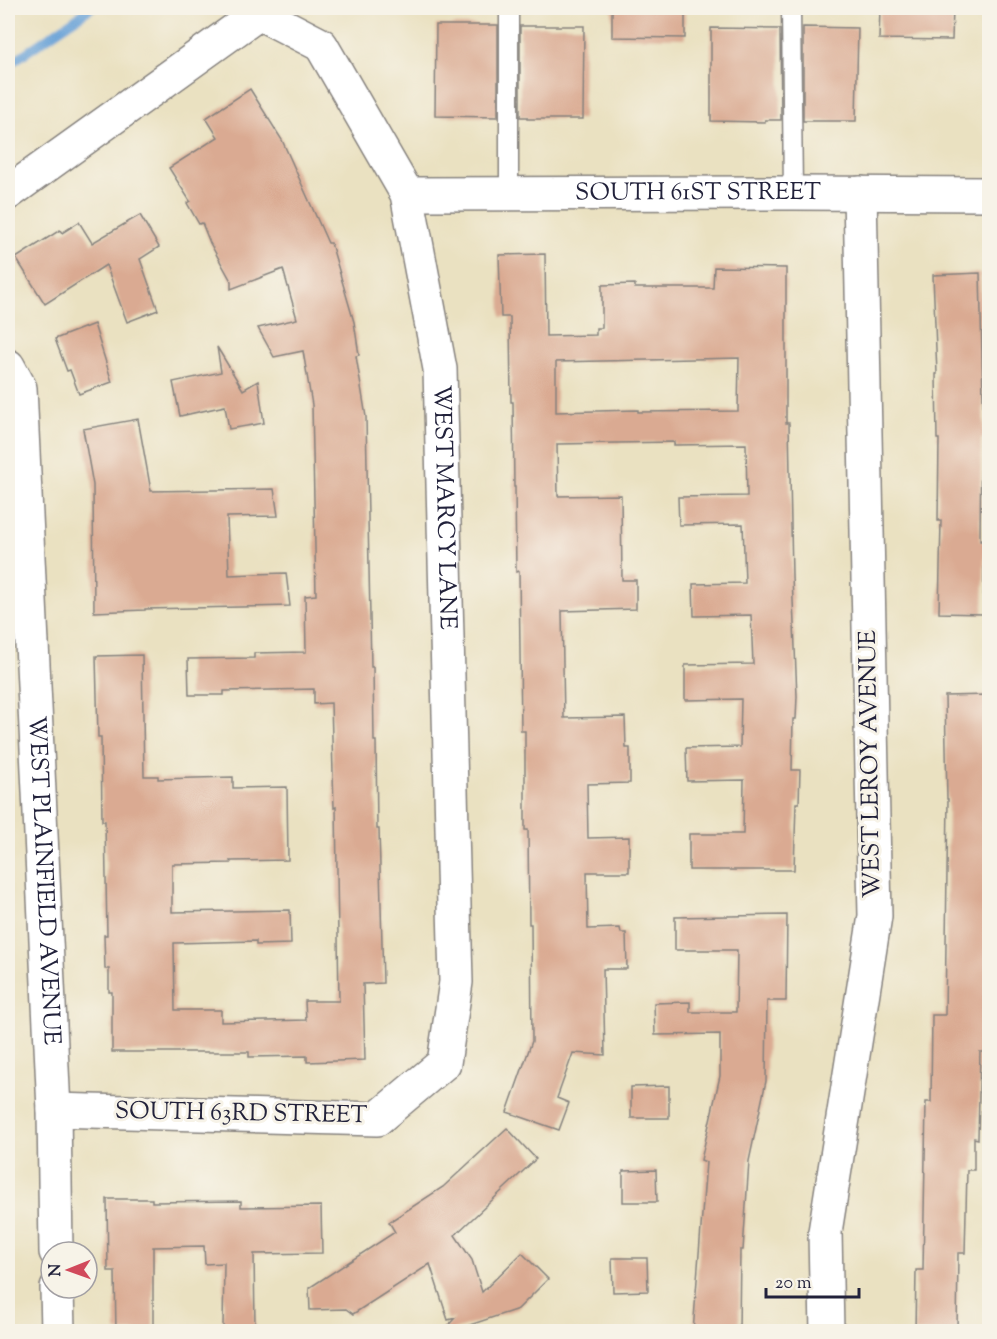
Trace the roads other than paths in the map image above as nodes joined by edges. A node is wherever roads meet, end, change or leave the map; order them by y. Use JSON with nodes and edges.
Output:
{"nodes":[{"id":1,"x":510,"y":8,"type":"edge"},
{"id":2,"x":791,"y":8,"type":"edge"},
{"id":3,"x":8,"y":193,"type":"edge"},
{"id":4,"x":793,"y":193,"type":"junction"},
{"id":5,"x":860,"y":193,"type":"junction"},
{"id":6,"x":509,"y":194,"type":"junction"},
{"id":7,"x":990,"y":194,"type":"edge"},
{"id":8,"x":407,"y":195,"type":"junction"},
{"id":9,"x":8,"y":366,"type":"edge"},
{"id":10,"x":444,"y":1062,"type":"joint"},
{"id":11,"x":54,"y":1110,"type":"junction"},
{"id":12,"x":56,"y":1240,"type":"edge"},
{"id":13,"x":57,"y":1300,"type":"edge"},
{"id":14,"x":58,"y":1332,"type":"edge"},
{"id":15,"x":827,"y":1332,"type":"edge"}],
"edges":[{"from":1,"to":6,"type":"lane"},
{"from":2,"to":4,"type":"lane"},
{"from":3,"to":8,"type":"street","name":"WEST MARCY LANE"},
{"from":4,"to":5,"type":"street","name":"SOUTH 61ST STREET"},
{"from":4,"to":6,"type":"street","name":"SOUTH 61ST STREET"},
{"from":5,"to":7,"type":"street","name":"SOUTH 61ST STREET"},
{"from":5,"to":15,"type":"street","name":"WEST LEROY AVENUE"},
{"from":6,"to":8,"type":"street","name":"SOUTH 61ST STREET"},
{"from":8,"to":10,"type":"street","name":"WEST MARCY LANE"},
{"from":9,"to":11,"type":"street","name":"WEST PLAINFIELD AVENUE"},
{"from":10,"to":11,"type":"street","name":"SOUTH 63RD STREET"},
{"from":11,"to":12,"type":"street","name":"WEST PLAINFIELD AVENUE"},
{"from":13,"to":14,"type":"street"}]}
